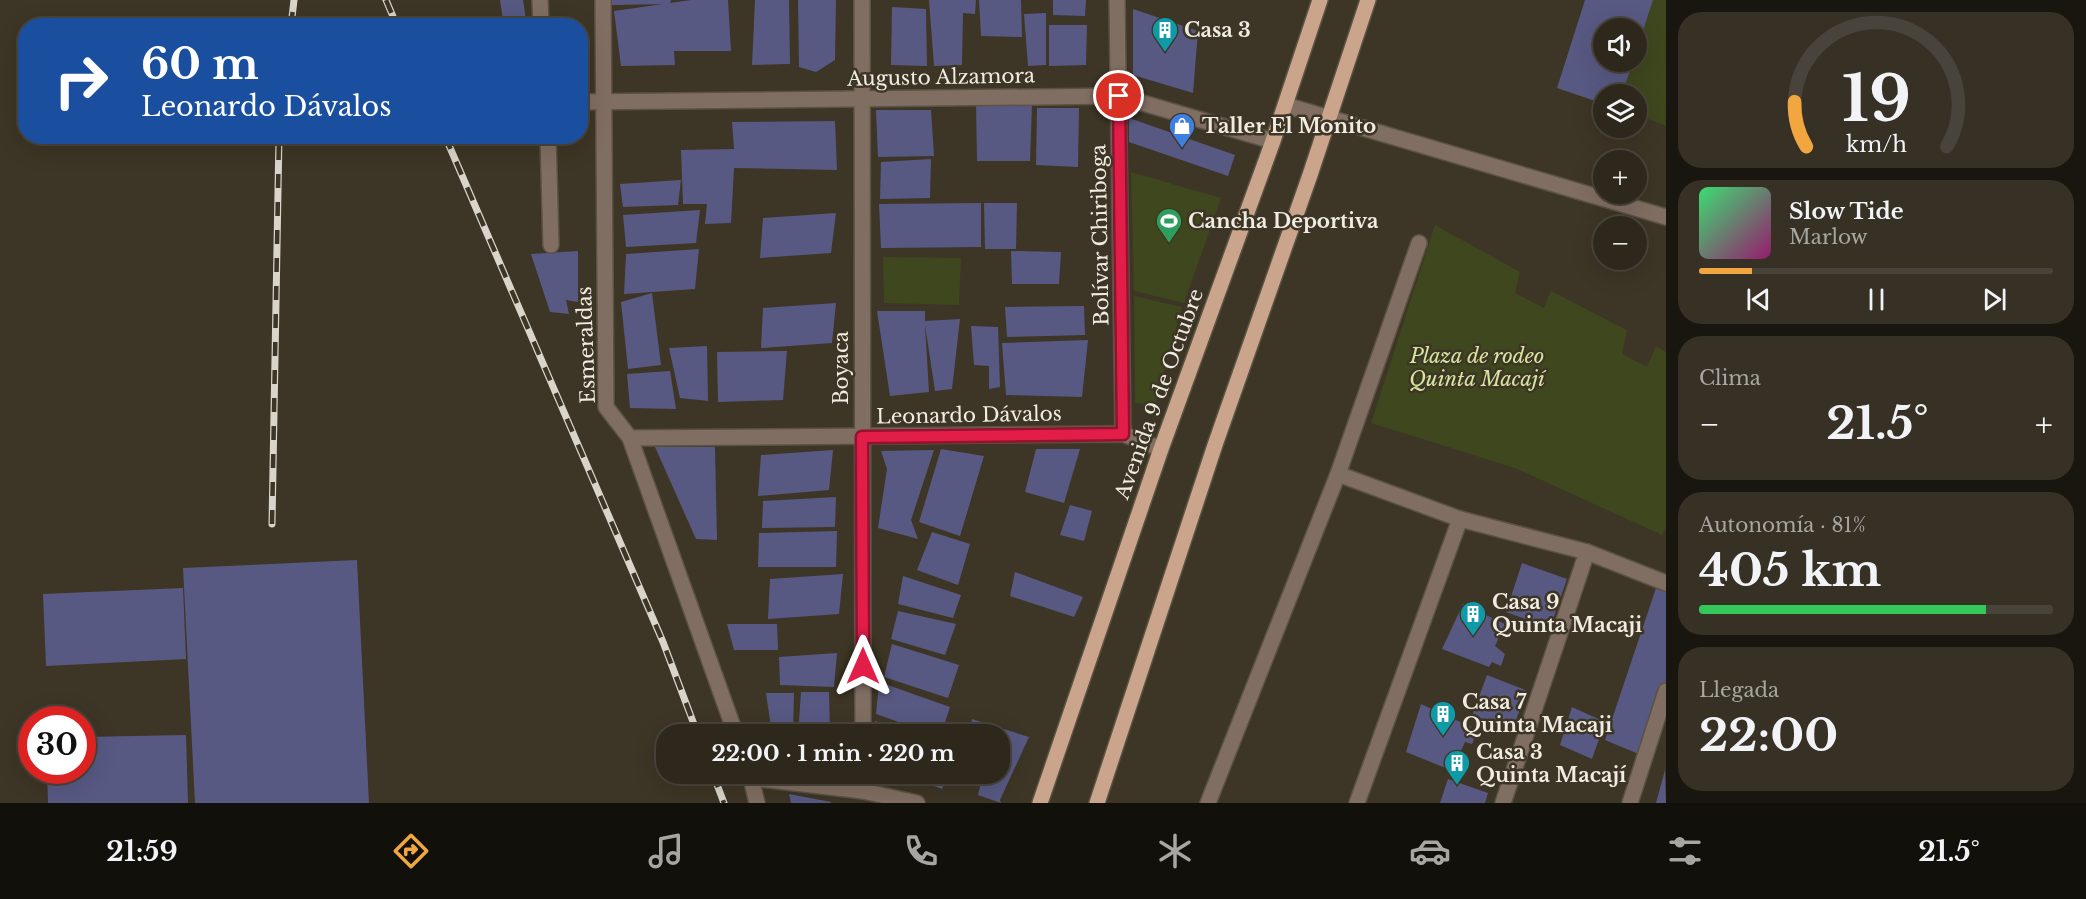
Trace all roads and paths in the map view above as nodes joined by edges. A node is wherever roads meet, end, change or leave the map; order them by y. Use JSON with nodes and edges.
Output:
{"nodes":[{"id":1,"x":540,"y":0,"type":"edge"},
{"id":2,"x":603,"y":0,"type":"edge"},
{"id":3,"x":862,"y":0,"type":"edge"},
{"id":4,"x":1117,"y":0,"type":"edge"},
{"id":5,"x":1320,"y":0,"type":"edge"},
{"id":6,"x":1368,"y":0,"type":"edge"},
{"id":7,"x":541,"y":18,"type":"edge"},
{"id":8,"x":1119,"y":96,"type":"junction"},
{"id":9,"x":862,"y":99,"type":"junction"},
{"id":10,"x":603,"y":101,"type":"junction"},
{"id":11,"x":588,"y":102,"type":"edge"},
{"id":12,"x":1285,"y":105,"type":"junction"},
{"id":13,"x":1329,"y":118,"type":"junction"},
{"id":14,"x":1273,"y":141,"type":"junction"},
{"id":15,"x":548,"y":144,"type":"edge"},
{"id":16,"x":1666,"y":217,"type":"edge"},
{"id":17,"x":1419,"y":243,"type":"dead end"},
{"id":18,"x":552,"y":245,"type":"dead end"},
{"id":19,"x":1123,"y":434,"type":"junction"},
{"id":20,"x":862,"y":437,"type":"junction"},
{"id":21,"x":630,"y":438,"type":"junction"},
{"id":22,"x":1161,"y":449,"type":"junction"},
{"id":23,"x":1338,"y":474,"type":"junction"},
{"id":24,"x":1460,"y":519,"type":"junction"},
{"id":25,"x":1587,"y":552,"type":"junction"},
{"id":26,"x":1666,"y":583,"type":"edge"},
{"id":27,"x":1666,"y":691,"type":"edge"},
{"id":28,"x":732,"y":724,"type":"edge"},
{"id":29,"x":863,"y":724,"type":"edge"},
{"id":30,"x":752,"y":784,"type":"edge"},
{"id":31,"x":810,"y":784,"type":"edge"},
{"id":32,"x":863,"y":784,"type":"edge"},
{"id":33,"x":863,"y":791,"type":"junction"},
{"id":34,"x":757,"y":803,"type":"edge"},
{"id":35,"x":917,"y":803,"type":"edge"},
{"id":36,"x":1040,"y":803,"type":"edge"},
{"id":37,"x":1097,"y":803,"type":"edge"},
{"id":38,"x":1208,"y":803,"type":"edge"},
{"id":39,"x":1357,"y":803,"type":"edge"},
{"id":40,"x":1503,"y":803,"type":"edge"},
{"id":41,"x":1630,"y":803,"type":"edge"}],
"edges":[{"from":1,"to":7,"type":"street"},
{"from":2,"to":10,"type":"street","name":"Esmeraldas"},
{"from":3,"to":9,"type":"street","name":"Boyaca"},
{"from":4,"to":8,"type":"street","name":"Bolívar Chiriboga"},
{"from":5,"to":12,"type":"main road","name":"Avenida 9 de Octubre"},
{"from":6,"to":13,"type":"main road"},
{"from":8,"to":9,"type":"street","name":"Augusto Alzamora"},
{"from":8,"to":14,"type":"street","name":"Augusto Alzamora"},
{"from":8,"to":19,"type":"street","name":"Bolívar Chiriboga"},
{"from":9,"to":10,"type":"street","name":"Augusto Alzamora"},
{"from":9,"to":20,"type":"street","name":"Boyaca"},
{"from":10,"to":11,"type":"street","name":"Augusto Alzamora"},
{"from":10,"to":21,"type":"street","name":"Esmeraldas"},
{"from":12,"to":13,"type":"street"},
{"from":12,"to":14,"type":"main road","name":"Avenida 9 de Octubre"},
{"from":13,"to":16,"type":"street"},
{"from":13,"to":37,"type":"main road"},
{"from":14,"to":22,"type":"main road","name":"Avenida 9 de Octubre"},
{"from":15,"to":18,"type":"street"},
{"from":17,"to":23,"type":"street"},
{"from":19,"to":20,"type":"street","name":"Leonardo Dávalos"},
{"from":19,"to":22,"type":"street","name":"Leonardo Dávalos"},
{"from":20,"to":21,"type":"street","name":"Leonardo Dávalos"},
{"from":20,"to":29,"type":"street","name":"Boyaca"},
{"from":21,"to":28,"type":"street","name":"Esmeraldas"},
{"from":22,"to":36,"type":"main road","name":"Avenida 9 de Octubre"},
{"from":23,"to":24,"type":"street"},
{"from":23,"to":38,"type":"street"},
{"from":24,"to":25,"type":"street"},
{"from":24,"to":39,"type":"street"},
{"from":25,"to":26,"type":"street"},
{"from":25,"to":40,"type":"street"},
{"from":27,"to":41,"type":"street"},
{"from":30,"to":34,"type":"street"},
{"from":31,"to":33,"type":"street"},
{"from":32,"to":33,"type":"street"},
{"from":33,"to":35,"type":"street"}]}
